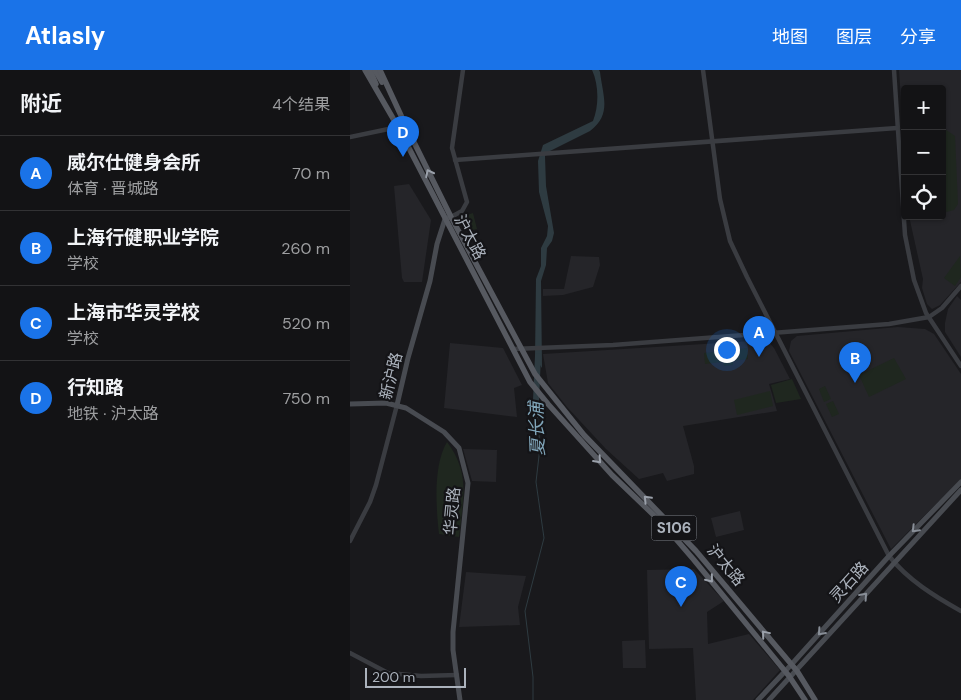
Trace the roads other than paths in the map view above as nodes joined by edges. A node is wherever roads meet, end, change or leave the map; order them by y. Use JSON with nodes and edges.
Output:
{"nodes":[{"id":1,"x":365,"y":70,"type":"edge"},
{"id":2,"x":370,"y":70,"type":"edge"},
{"id":3,"x":375,"y":70,"type":"edge"},
{"id":4,"x":380,"y":70,"type":"edge"},
{"id":5,"x":463,"y":70,"type":"edge"},
{"id":6,"x":703,"y":70,"type":"edge"},
{"id":7,"x":894,"y":70,"type":"edge"},
{"id":8,"x":393,"y":101,"type":"junction"},
{"id":9,"x":384,"y":105,"type":"junction"},
{"id":10,"x":398,"y":128,"type":"junction"},
{"id":11,"x":897,"y":128,"type":"junction"},
{"id":12,"x":350,"y":137,"type":"edge"},
{"id":13,"x":711,"y":141,"type":"junction"},
{"id":14,"x":455,"y":160,"type":"junction"},
{"id":15,"x":448,"y":218,"type":"junction"},
{"id":16,"x":961,"y":286,"type":"edge"},
{"id":17,"x":929,"y":317,"type":"junction"},
{"id":18,"x":777,"y":334,"type":"junction"},
{"id":19,"x":513,"y":349,"type":"junction"},
{"id":20,"x":521,"y":350,"type":"junction"},
{"id":21,"x":961,"y":366,"type":"edge"},
{"id":22,"x":350,"y":404,"type":"edge"},
{"id":23,"x":397,"y":405,"type":"junction"},
{"id":24,"x":961,"y":482,"type":"edge"},
{"id":25,"x":961,"y":490,"type":"edge"},
{"id":26,"x":350,"y":541,"type":"edge"},
{"id":27,"x":889,"y":556,"type":"junction"},
{"id":28,"x":894,"y":563,"type":"junction"},
{"id":29,"x":961,"y":611,"type":"edge"},
{"id":30,"x":350,"y":652,"type":"edge"},
{"id":31,"x":792,"y":665,"type":"junction"},
{"id":32,"x":785,"y":671,"type":"junction"},
{"id":33,"x":797,"y":671,"type":"junction"},
{"id":34,"x":456,"y":675,"type":"junction"},
{"id":35,"x":790,"y":677,"type":"junction"},
{"id":36,"x":460,"y":700,"type":"edge"},
{"id":37,"x":758,"y":700,"type":"edge"},
{"id":38,"x":769,"y":700,"type":"edge"},
{"id":39,"x":805,"y":700,"type":"edge"},
{"id":40,"x":815,"y":700,"type":"edge"}],
"edges":[{"from":1,"to":9,"type":"main road","name":"沪太路","number":"S106"},
{"from":2,"to":9,"type":"main road","name":"沪太路","number":"S106"},
{"from":3,"to":8,"type":"main road","name":"沪太路","number":"S106"},
{"from":4,"to":8,"type":"main road","name":"沪太路","number":"S106"},
{"from":5,"to":14,"type":"street"},
{"from":6,"to":13,"type":"street"},
{"from":7,"to":11,"type":"street"},
{"from":15,"to":8,"type":"main road","name":"沪太路","number":"S106","one_way":true},
{"from":9,"to":10,"type":"main road","name":"沪太路","number":"S106"},
{"from":10,"to":12,"type":"street"},
{"from":10,"to":15,"type":"main road","name":"沪太路","number":"S106"},
{"from":11,"to":13,"type":"street"},
{"from":11,"to":17,"type":"street"},
{"from":13,"to":14,"type":"street"},
{"from":13,"to":18,"type":"street"},
{"from":14,"to":15,"type":"street"},
{"from":15,"to":19,"type":"main road","name":"沪太路","number":"S106"},
{"from":15,"to":20,"type":"main road","name":"沪太路","number":"S106"},
{"from":15,"to":23,"type":"main road","name":"新沪路"},
{"from":16,"to":17,"type":"street"},
{"from":17,"to":18,"type":"street"},
{"from":17,"to":21,"type":"street"},
{"from":18,"to":20,"type":"street"},
{"from":18,"to":27,"type":"street"},
{"from":19,"to":20,"type":"street"},
{"from":19,"to":32,"type":"main road","name":"沪太路","number":"S106","one_way":true},
{"from":31,"to":20,"type":"main road","name":"沪太路","number":"S106","one_way":true},
{"from":22,"to":23,"type":"main road","name":"华灵路"},
{"from":23,"to":26,"type":"street","name":"新沪路"},
{"from":23,"to":34,"type":"main road","name":"华灵路"},
{"from":24,"to":27,"type":"main road","name":"灵石路","one_way":true},
{"from":25,"to":28,"type":"main road","name":"灵石路"},
{"from":27,"to":28,"type":"street"},
{"from":27,"to":31,"type":"main road","name":"灵石路","one_way":true},
{"from":28,"to":29,"type":"street"},
{"from":33,"to":28,"type":"main road","name":"灵石路","one_way":true},
{"from":30,"to":34,"type":"street"},
{"from":31,"to":32,"type":"main road","name":"灵石路"},
{"from":31,"to":33,"type":"main road","name":"沪太路","number":"S106"},
{"from":32,"to":35,"type":"main road","name":"沪太路","number":"S106"},
{"from":32,"to":37,"type":"main road","name":"灵石路"},
{"from":33,"to":35,"type":"main road","name":"灵石路"},
{"from":33,"to":40,"type":"main road","name":"沪太路","number":"S106"},
{"from":34,"to":36,"type":"main road","name":"华灵路"},
{"from":35,"to":38,"type":"main road","name":"灵石路"},
{"from":35,"to":39,"type":"main road","name":"沪太路","number":"S106"}]}
